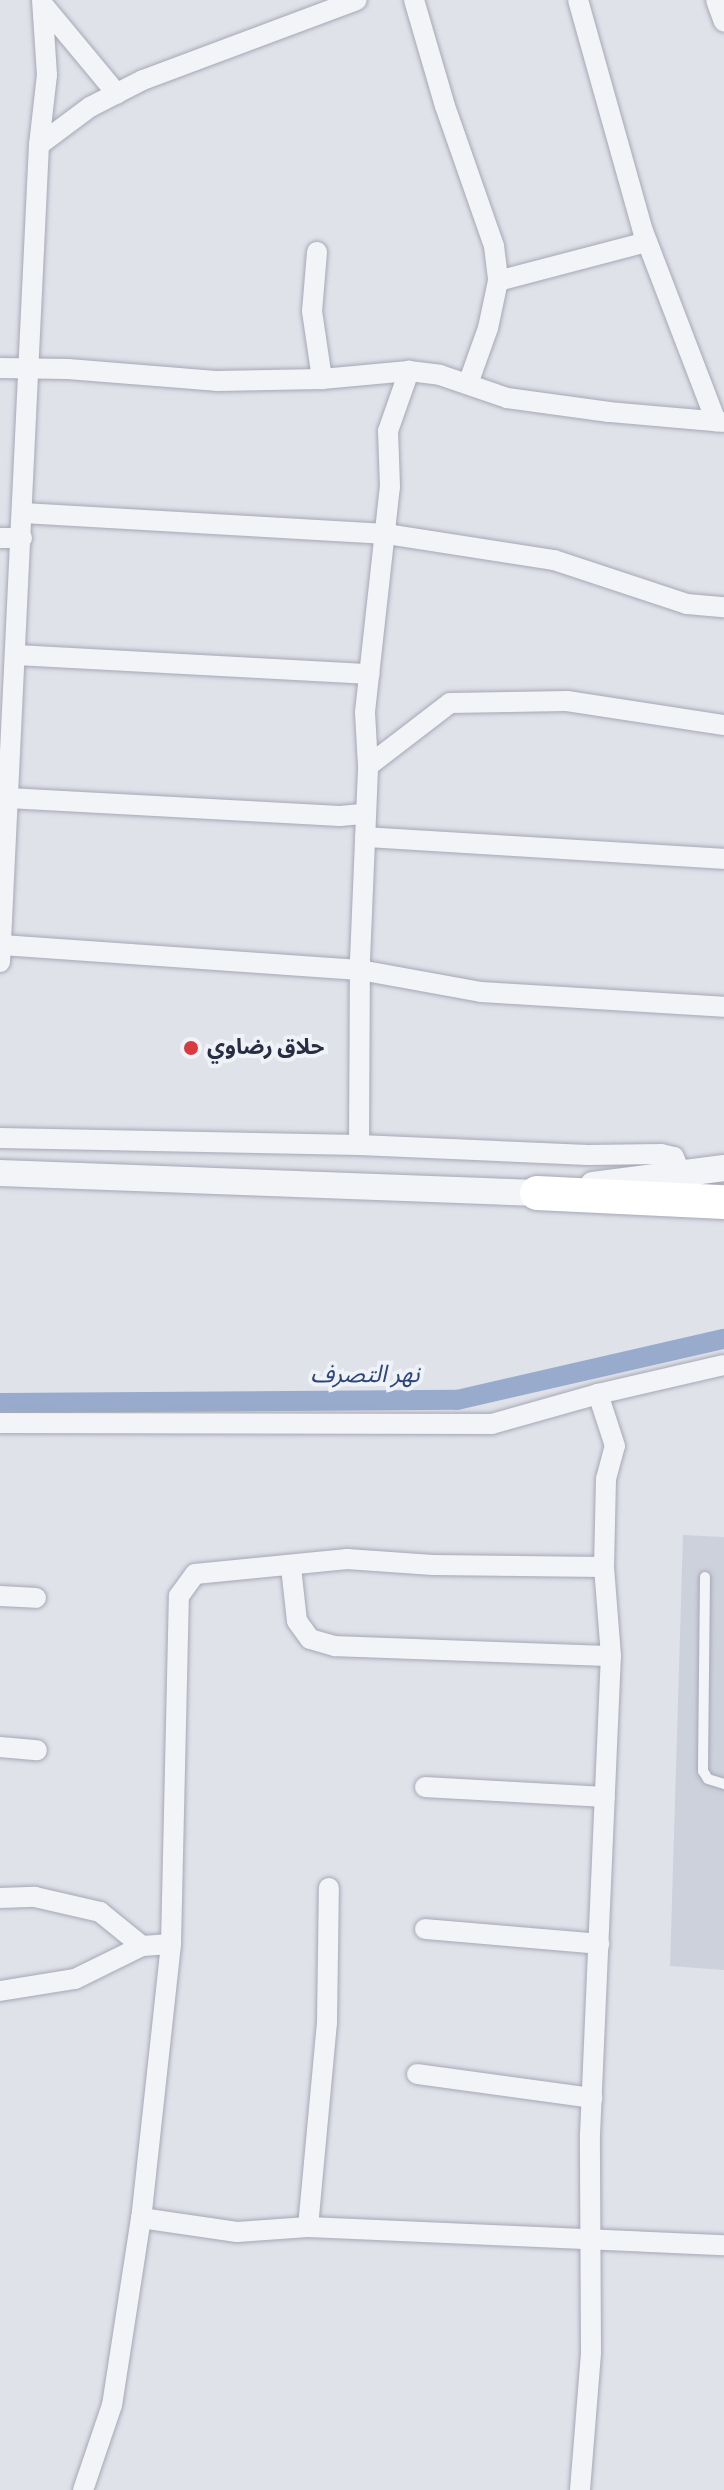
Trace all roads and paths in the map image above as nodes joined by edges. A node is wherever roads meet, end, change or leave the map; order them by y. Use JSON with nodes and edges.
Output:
{"nodes":[{"id":1,"x":357,"y":0,"type":"edge"},
{"id":2,"x":414,"y":0,"type":"edge"},
{"id":3,"x":578,"y":0,"type":"edge"},
{"id":4,"x":716,"y":0,"type":"edge"},
{"id":5,"x":43,"y":3,"type":"edge"},
{"id":6,"x":724,"y":22,"type":"edge"},
{"id":7,"x":117,"y":94,"type":"junction"},
{"id":8,"x":39,"y":145,"type":"junction"},
{"id":9,"x":647,"y":242,"type":"junction"},
{"id":10,"x":317,"y":252,"type":"dead end"},
{"id":11,"x":498,"y":281,"type":"junction"},
{"id":12,"x":0,"y":368,"type":"edge"},
{"id":13,"x":29,"y":370,"type":"junction"},
{"id":14,"x":409,"y":371,"type":"junction"},
{"id":15,"x":322,"y":379,"type":"junction"},
{"id":16,"x":468,"y":384,"type":"junction"},
{"id":17,"x":720,"y":421,"type":"edge"},
{"id":18,"x":23,"y":513,"type":"junction"},
{"id":19,"x":386,"y":534,"type":"junction"},
{"id":20,"x":0,"y":538,"type":"edge"},
{"id":21,"x":22,"y":538,"type":"junction"},
{"id":22,"x":724,"y":607,"type":"edge"},
{"id":23,"x":17,"y":655,"type":"junction"},
{"id":24,"x":369,"y":674,"type":"junction"},
{"id":25,"x":7,"y":692,"type":"edge"},
{"id":26,"x":724,"y":725,"type":"edge"},
{"id":27,"x":368,"y":766,"type":"junction"},
{"id":28,"x":8,"y":798,"type":"junction"},
{"id":29,"x":365,"y":814,"type":"junction"},
{"id":30,"x":3,"y":834,"type":"edge"},
{"id":31,"x":365,"y":837,"type":"junction"},
{"id":32,"x":724,"y":859,"type":"edge"},
{"id":33,"x":1,"y":945,"type":"edge"},
{"id":34,"x":0,"y":962,"type":"edge"},
{"id":35,"x":360,"y":970,"type":"junction"},
{"id":36,"x":724,"y":1007,"type":"edge"},
{"id":37,"x":0,"y":1138,"type":"edge"},
{"id":38,"x":359,"y":1145,"type":"junction"},
{"id":39,"x":724,"y":1168,"type":"edge"},
{"id":40,"x":0,"y":1173,"type":"edge"},
{"id":41,"x":680,"y":1173,"type":"junction"},
{"id":42,"x":537,"y":1193,"type":"junction"},
{"id":43,"x":724,"y":1202,"type":"edge"},
{"id":44,"x":724,"y":1365,"type":"edge"},
{"id":45,"x":598,"y":1394,"type":"junction"},
{"id":46,"x":0,"y":1423,"type":"edge"},
{"id":47,"x":291,"y":1567,"type":"junction"},
{"id":48,"x":604,"y":1567,"type":"junction"},
{"id":49,"x":705,"y":1577,"type":"dead end"},
{"id":50,"x":0,"y":1596,"type":"edge"},
{"id":51,"x":36,"y":1598,"type":"dead end"},
{"id":52,"x":611,"y":1656,"type":"junction"},
{"id":53,"x":0,"y":1747,"type":"edge"},
{"id":54,"x":37,"y":1750,"type":"dead end"},
{"id":55,"x":724,"y":1784,"type":"edge"},
{"id":56,"x":425,"y":1787,"type":"dead end"},
{"id":57,"x":605,"y":1797,"type":"junction"},
{"id":58,"x":329,"y":1888,"type":"dead end"},
{"id":59,"x":0,"y":1898,"type":"edge"},
{"id":60,"x":425,"y":1929,"type":"dead end"},
{"id":61,"x":171,"y":1944,"type":"junction"},
{"id":62,"x":599,"y":1944,"type":"junction"},
{"id":63,"x":142,"y":1946,"type":"junction"},
{"id":64,"x":0,"y":1991,"type":"edge"},
{"id":65,"x":417,"y":2074,"type":"dead end"},
{"id":66,"x":592,"y":2098,"type":"junction"},
{"id":67,"x":141,"y":2218,"type":"junction"},
{"id":68,"x":308,"y":2227,"type":"junction"},
{"id":69,"x":593,"y":2240,"type":"junction"},
{"id":70,"x":724,"y":2245,"type":"edge"},
{"id":71,"x":83,"y":2490,"type":"edge"},
{"id":72,"x":580,"y":2490,"type":"edge"}],
"edges":[{"from":1,"to":7,"type":"street"},
{"from":2,"to":11,"type":"street"},
{"from":3,"to":9,"type":"street"},
{"from":4,"to":6,"type":"street"},
{"from":5,"to":7,"type":"street"},
{"from":5,"to":8,"type":"street"},
{"from":7,"to":8,"type":"street"},
{"from":8,"to":13,"type":"street"},
{"from":9,"to":11,"type":"street"},
{"from":9,"to":17,"type":"street"},
{"from":10,"to":15,"type":"street"},
{"from":11,"to":16,"type":"street"},
{"from":12,"to":13,"type":"street"},
{"from":13,"to":15,"type":"street"},
{"from":13,"to":18,"type":"street"},
{"from":14,"to":15,"type":"street"},
{"from":14,"to":16,"type":"street"},
{"from":14,"to":19,"type":"street"},
{"from":16,"to":17,"type":"street"},
{"from":18,"to":19,"type":"street"},
{"from":18,"to":21,"type":"street"},
{"from":19,"to":22,"type":"street"},
{"from":19,"to":24,"type":"street"},
{"from":20,"to":21,"type":"street"},
{"from":21,"to":23,"type":"street"},
{"from":23,"to":24,"type":"street"},
{"from":23,"to":25,"type":"street"},
{"from":24,"to":27,"type":"street"},
{"from":25,"to":28,"type":"street"},
{"from":26,"to":27,"type":"street"},
{"from":27,"to":29,"type":"street"},
{"from":28,"to":29,"type":"street"},
{"from":28,"to":30,"type":"street"},
{"from":29,"to":31,"type":"street"},
{"from":30,"to":33,"type":"street"},
{"from":31,"to":32,"type":"street"},
{"from":31,"to":35,"type":"street"},
{"from":33,"to":34,"type":"street"},
{"from":33,"to":35,"type":"street"},
{"from":35,"to":36,"type":"street"},
{"from":35,"to":38,"type":"street"},
{"from":37,"to":38,"type":"street"},
{"from":38,"to":41,"type":"street"},
{"from":39,"to":41,"type":"street"},
{"from":40,"to":42,"type":"street"},
{"from":41,"to":42,"type":"street"},
{"from":42,"to":43,"type":"highway"},
{"from":44,"to":45,"type":"street"},
{"from":45,"to":46,"type":"street"},
{"from":45,"to":48,"type":"street"},
{"from":47,"to":48,"type":"street"},
{"from":47,"to":52,"type":"street"},
{"from":47,"to":61,"type":"street"},
{"from":48,"to":52,"type":"street"},
{"from":49,"to":55,"type":"lane"},
{"from":50,"to":51,"type":"street"},
{"from":52,"to":57,"type":"street"},
{"from":53,"to":54,"type":"street"},
{"from":56,"to":57,"type":"street"},
{"from":57,"to":62,"type":"street"},
{"from":58,"to":68,"type":"street"},
{"from":59,"to":63,"type":"street"},
{"from":60,"to":62,"type":"street"},
{"from":61,"to":63,"type":"street"},
{"from":61,"to":67,"type":"street"},
{"from":62,"to":66,"type":"street"},
{"from":63,"to":64,"type":"street"},
{"from":65,"to":66,"type":"street"},
{"from":66,"to":69,"type":"street"},
{"from":67,"to":68,"type":"street"},
{"from":67,"to":71,"type":"street"},
{"from":68,"to":69,"type":"street"},
{"from":69,"to":70,"type":"street"},
{"from":69,"to":72,"type":"street"}]}
